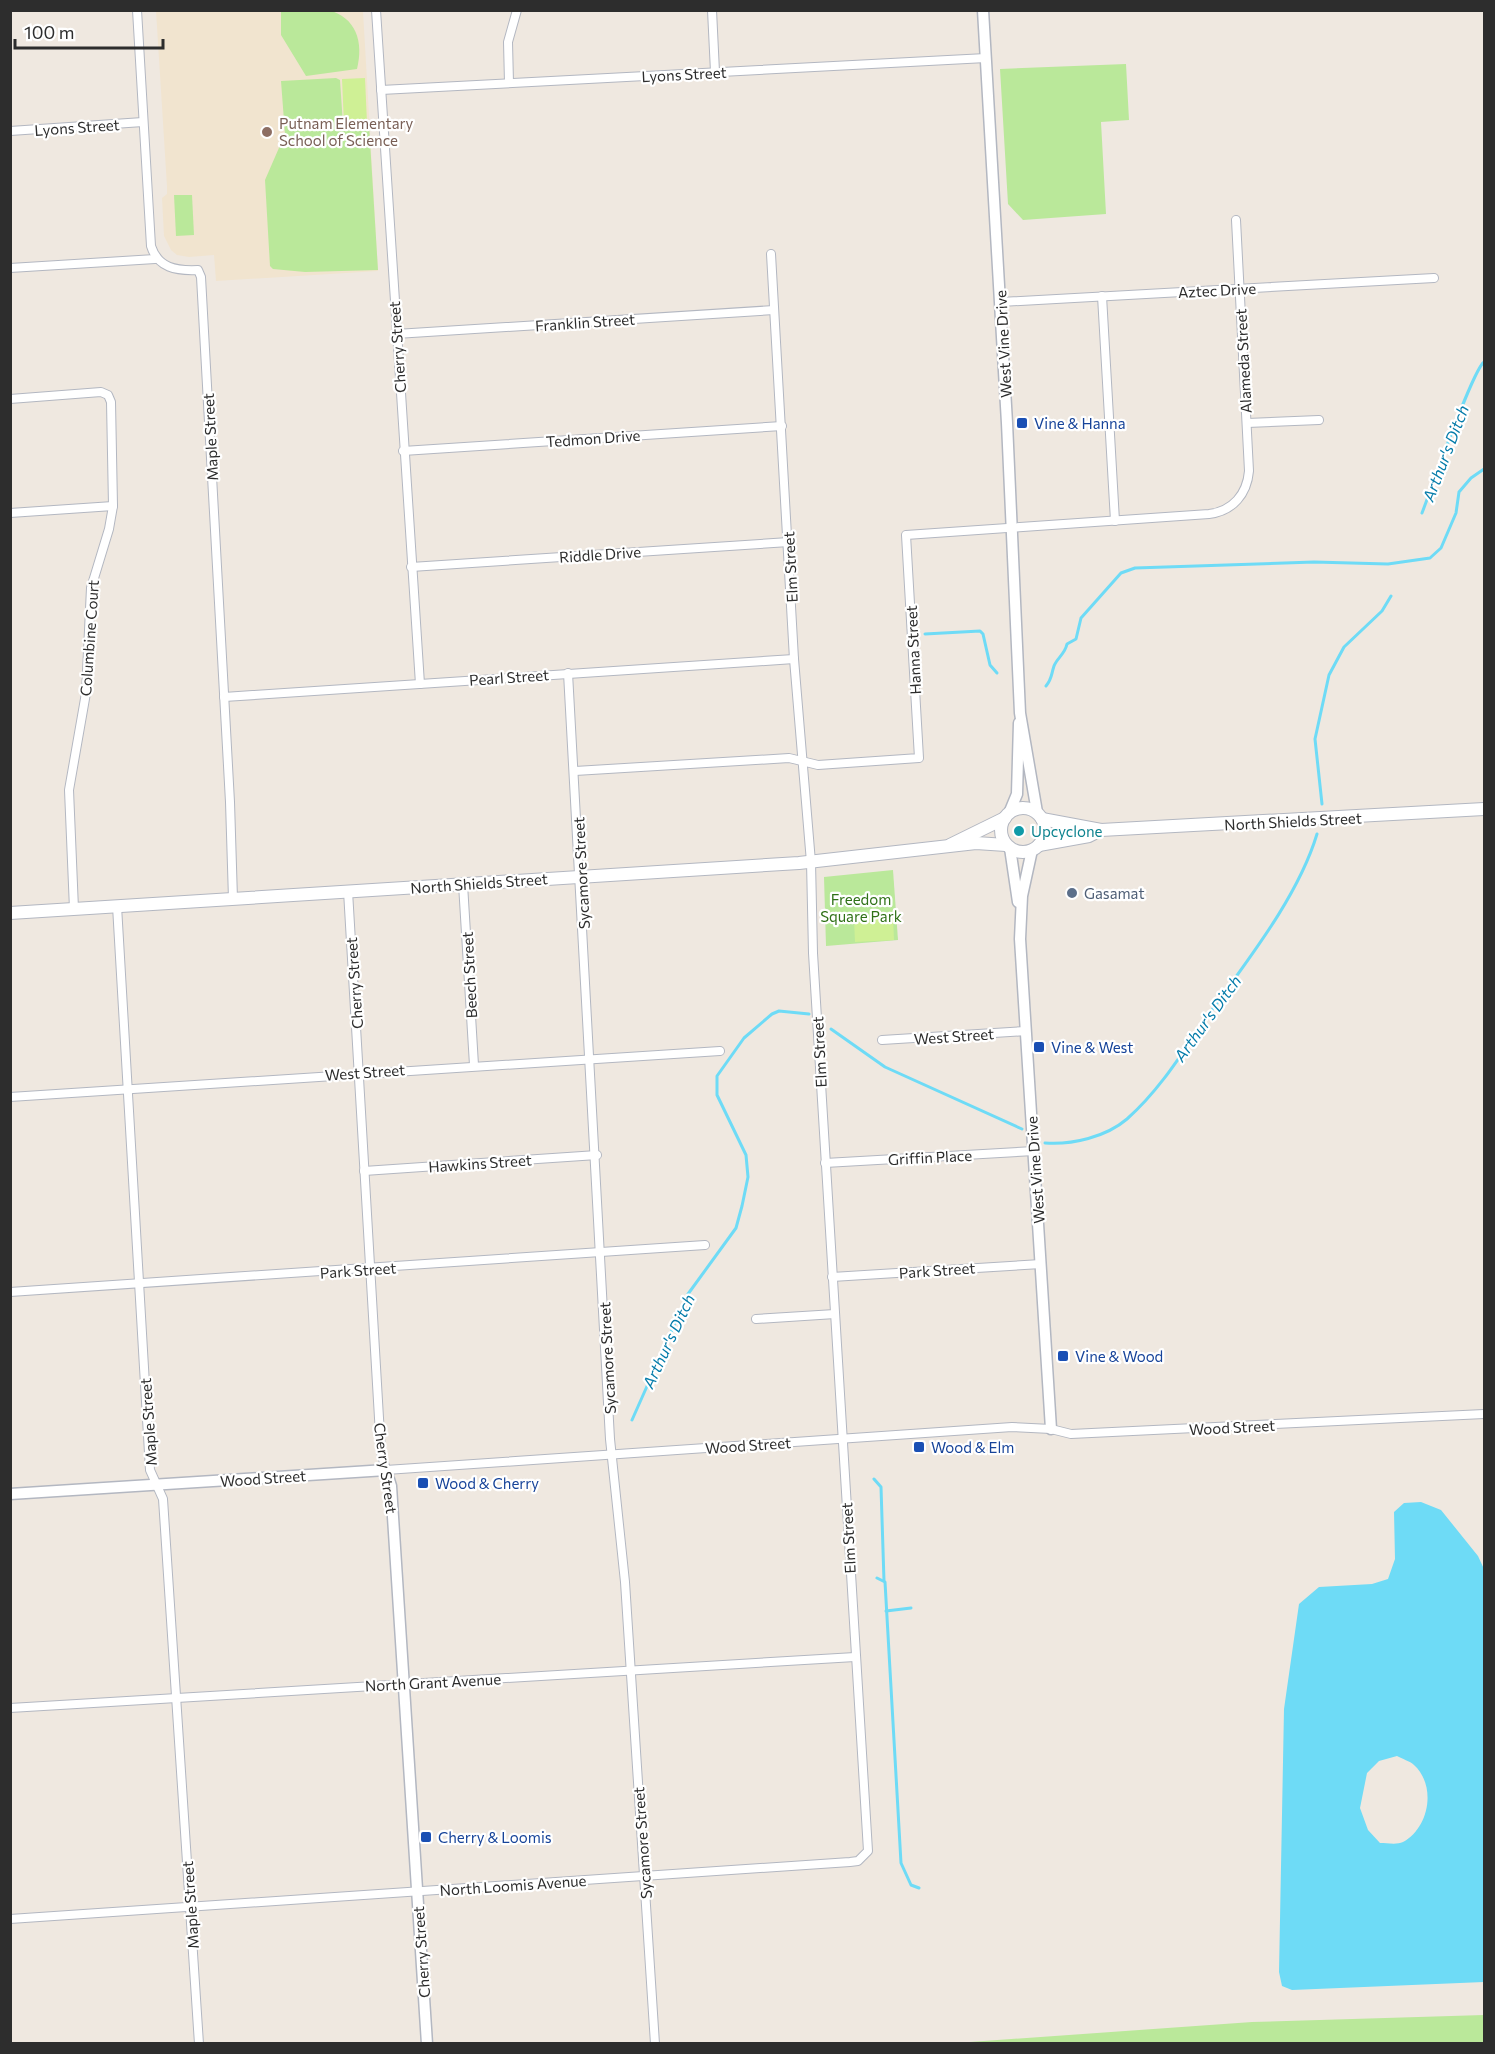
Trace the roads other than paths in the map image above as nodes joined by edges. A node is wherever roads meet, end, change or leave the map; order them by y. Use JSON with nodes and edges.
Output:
{"nodes":[{"id":1,"x":137,"y":10,"type":"edge"},
{"id":2,"x":376,"y":10,"type":"edge"},
{"id":3,"x":517,"y":10,"type":"edge"},
{"id":4,"x":712,"y":10,"type":"edge"},
{"id":5,"x":983,"y":10,"type":"edge"},
{"id":6,"x":986,"y":58,"type":"junction"},
{"id":7,"x":715,"y":72,"type":"junction"},
{"id":8,"x":509,"y":83,"type":"junction"},
{"id":9,"x":381,"y":90,"type":"junction"},
{"id":10,"x":143,"y":122,"type":"junction"},
{"id":11,"x":10,"y":131,"type":"edge"},
{"id":12,"x":1236,"y":220,"type":"dead end"},
{"id":13,"x":771,"y":254,"type":"dead end"},
{"id":14,"x":155,"y":259,"type":"junction"},
{"id":15,"x":10,"y":268,"type":"edge"},
{"id":16,"x":1434,"y":278,"type":"dead end"},
{"id":17,"x":1239,"y":289,"type":"junction"},
{"id":18,"x":1102,"y":297,"type":"junction"},
{"id":19,"x":1001,"y":302,"type":"junction"},
{"id":20,"x":774,"y":310,"type":"junction"},
{"id":21,"x":396,"y":334,"type":"junction"},
{"id":22,"x":10,"y":399,"type":"edge"},
{"id":23,"x":1319,"y":420,"type":"dead end"},
{"id":24,"x":1246,"y":423,"type":"junction"},
{"id":25,"x":782,"y":426,"type":"junction"},
{"id":26,"x":403,"y":451,"type":"junction"},
{"id":27,"x":1239,"y":499,"type":"joint"},
{"id":28,"x":113,"y":506,"type":"junction"},
{"id":29,"x":10,"y":513,"type":"edge"},
{"id":30,"x":1115,"y":521,"type":"junction"},
{"id":31,"x":1012,"y":528,"type":"junction"},
{"id":32,"x":789,"y":542,"type":"junction"},
{"id":33,"x":411,"y":567,"type":"junction"},
{"id":34,"x":794,"y":659,"type":"junction"},
{"id":35,"x":568,"y":672,"type":"junction"},
{"id":36,"x":420,"y":684,"type":"junction"},
{"id":37,"x":224,"y":697,"type":"junction"},
{"id":38,"x":1020,"y":713,"type":"junction"},
{"id":39,"x":801,"y":761,"type":"junction"},
{"id":40,"x":575,"y":771,"type":"junction"},
{"id":41,"x":1485,"y":809,"type":"edge"},
{"id":42,"x":1007,"y":814,"type":"junction"},
{"id":43,"x":1040,"y":816,"type":"junction"},
{"id":44,"x":1101,"y":830,"type":"junction"},
{"id":45,"x":948,"y":846,"type":"junction"},
{"id":46,"x":1008,"y":847,"type":"junction"},
{"id":47,"x":1036,"y":848,"type":"junction"},
{"id":48,"x":811,"y":862,"type":"junction"},
{"id":49,"x":581,"y":877,"type":"junction"},
{"id":50,"x":463,"y":884,"type":"junction"},
{"id":51,"x":348,"y":891,"type":"junction"},
{"id":52,"x":233,"y":898,"type":"junction"},
{"id":53,"x":117,"y":906,"type":"junction"},
{"id":54,"x":74,"y":909,"type":"junction"},
{"id":55,"x":1020,"y":911,"type":"junction"},
{"id":56,"x":10,"y":913,"type":"edge"},
{"id":57,"x":1026,"y":1031,"type":"junction"},
{"id":58,"x":882,"y":1040,"type":"dead end"},
{"id":59,"x":720,"y":1051,"type":"dead end"},
{"id":60,"x":591,"y":1058,"type":"junction"},
{"id":61,"x":474,"y":1065,"type":"junction"},
{"id":62,"x":359,"y":1072,"type":"junction"},
{"id":63,"x":127,"y":1090,"type":"junction"},
{"id":64,"x":10,"y":1097,"type":"edge"},
{"id":65,"x":1034,"y":1151,"type":"junction"},
{"id":66,"x":597,"y":1155,"type":"junction"},
{"id":67,"x":825,"y":1163,"type":"junction"},
{"id":68,"x":364,"y":1171,"type":"junction"},
{"id":69,"x":705,"y":1245,"type":"dead end"},
{"id":70,"x":602,"y":1253,"type":"junction"},
{"id":71,"x":1041,"y":1264,"type":"junction"},
{"id":72,"x":370,"y":1269,"type":"junction"},
{"id":73,"x":832,"y":1277,"type":"junction"},
{"id":74,"x":139,"y":1285,"type":"junction"},
{"id":75,"x":10,"y":1292,"type":"edge"},
{"id":76,"x":835,"y":1314,"type":"junction"},
{"id":77,"x":756,"y":1319,"type":"dead end"},
{"id":78,"x":1485,"y":1414,"type":"edge"},
{"id":79,"x":1051,"y":1429,"type":"junction"},
{"id":80,"x":843,"y":1439,"type":"junction"},
{"id":81,"x":612,"y":1454,"type":"junction"},
{"id":82,"x":386,"y":1470,"type":"junction"},
{"id":83,"x":156,"y":1484,"type":"junction"},
{"id":84,"x":10,"y":1494,"type":"edge"},
{"id":85,"x":855,"y":1657,"type":"junction"},
{"id":86,"x":630,"y":1670,"type":"junction"},
{"id":87,"x":404,"y":1683,"type":"junction"},
{"id":88,"x":177,"y":1697,"type":"junction"},
{"id":89,"x":10,"y":1708,"type":"edge"},
{"id":90,"x":868,"y":1851,"type":"joint"},
{"id":91,"x":644,"y":1877,"type":"junction"},
{"id":92,"x":416,"y":1891,"type":"junction"},
{"id":93,"x":190,"y":1907,"type":"junction"},
{"id":94,"x":10,"y":1919,"type":"edge"},
{"id":95,"x":199,"y":2043,"type":"edge"},
{"id":96,"x":427,"y":2043,"type":"edge"},
{"id":97,"x":655,"y":2043,"type":"edge"}],
"edges":[{"from":1,"to":10,"type":"street"},
{"from":2,"to":9,"type":"street","name":"Cherry Street"},
{"from":3,"to":8,"type":"street"},
{"from":4,"to":7,"type":"street"},
{"from":5,"to":6,"type":"street","name":"West Vine Drive"},
{"from":6,"to":7,"type":"street","name":"Lyons Street"},
{"from":6,"to":19,"type":"street","name":"West Vine Drive"},
{"from":7,"to":8,"type":"street","name":"Lyons Street"},
{"from":8,"to":9,"type":"street","name":"Lyons Street"},
{"from":9,"to":21,"type":"street","name":"Cherry Street"},
{"from":10,"to":11,"type":"street","name":"Lyons Street"},
{"from":10,"to":14,"type":"street"},
{"from":12,"to":17,"type":"street","name":"Alameda Street"},
{"from":13,"to":20,"type":"street","name":"Elm Street"},
{"from":14,"to":15,"type":"street"},
{"from":14,"to":37,"type":"street","name":"Maple Street"},
{"from":16,"to":17,"type":"street","name":"Aztec Drive"},
{"from":17,"to":18,"type":"street","name":"Aztec Drive"},
{"from":17,"to":24,"type":"street","name":"Alameda Street"},
{"from":18,"to":19,"type":"street","name":"Aztec Drive"},
{"from":18,"to":30,"type":"street"},
{"from":19,"to":31,"type":"street","name":"West Vine Drive"},
{"from":20,"to":21,"type":"street","name":"Franklin Street"},
{"from":20,"to":25,"type":"street","name":"Elm Street"},
{"from":21,"to":26,"type":"street","name":"Cherry Street"},
{"from":22,"to":28,"type":"street","name":"Columbine Court"},
{"from":23,"to":24,"type":"street"},
{"from":24,"to":27,"type":"street","name":"Alameda Street"},
{"from":25,"to":26,"type":"street","name":"Tedmon Drive"},
{"from":25,"to":32,"type":"street","name":"Elm Street"},
{"from":26,"to":33,"type":"street","name":"Cherry Street"},
{"from":27,"to":30,"type":"street","name":"Hanna Street"},
{"from":28,"to":29,"type":"street"},
{"from":28,"to":54,"type":"street","name":"Columbine Court"},
{"from":30,"to":31,"type":"street","name":"Hanna Street"},
{"from":31,"to":38,"type":"street","name":"West Vine Drive"},
{"from":31,"to":39,"type":"street","name":"Hanna Street"},
{"from":32,"to":33,"type":"street","name":"Riddle Drive"},
{"from":32,"to":34,"type":"street","name":"Elm Street"},
{"from":33,"to":36,"type":"street","name":"Cherry Street"},
{"from":34,"to":35,"type":"street","name":"Pearl Street"},
{"from":34,"to":39,"type":"street","name":"Elm Street"},
{"from":35,"to":36,"type":"street","name":"Pearl Street"},
{"from":35,"to":40,"type":"street","name":"Sycamore Street"},
{"from":36,"to":37,"type":"street","name":"Pearl Street"},
{"from":37,"to":52,"type":"street","name":"Maple Street"},
{"from":38,"to":42,"type":"street","name":"West Vine Drive"},
{"from":38,"to":43,"type":"street","name":"West Vine Drive"},
{"from":39,"to":40,"type":"street","name":"Hanna Street"},
{"from":39,"to":48,"type":"street","name":"Elm Street"},
{"from":40,"to":49,"type":"street","name":"Sycamore Street"},
{"from":41,"to":44,"type":"main road","name":"North Shields Street"},
{"from":42,"to":43,"type":"main road"},
{"from":42,"to":45,"type":"main road","name":"North Shields Street"},
{"from":42,"to":46,"type":"main road"},
{"from":43,"to":44,"type":"main road","name":"North Shields Street"},
{"from":43,"to":47,"type":"main road"},
{"from":44,"to":47,"type":"main road","name":"North Shields Street"},
{"from":45,"to":46,"type":"main road","name":"North Shields Street"},
{"from":45,"to":48,"type":"main road","name":"North Shields Street"},
{"from":46,"to":47,"type":"main road"},
{"from":46,"to":55,"type":"street","name":"West Vine Drive"},
{"from":47,"to":55,"type":"street","name":"West Vine Drive"},
{"from":48,"to":49,"type":"main road","name":"North Shields Street"},
{"from":48,"to":67,"type":"street","name":"Elm Street"},
{"from":49,"to":50,"type":"main road","name":"North Shields Street"},
{"from":49,"to":60,"type":"street","name":"Sycamore Street"},
{"from":50,"to":51,"type":"main road","name":"North Shields Street"},
{"from":50,"to":61,"type":"street","name":"Beech Street"},
{"from":51,"to":52,"type":"main road","name":"North Shields Street"},
{"from":51,"to":62,"type":"street","name":"Cherry Street"},
{"from":52,"to":53,"type":"main road","name":"North Shields Street"},
{"from":53,"to":54,"type":"main road","name":"North Shields Street"},
{"from":53,"to":63,"type":"street","name":"Maple Street"},
{"from":54,"to":56,"type":"main road","name":"North Shields Street"},
{"from":55,"to":57,"type":"street","name":"West Vine Drive"},
{"from":57,"to":58,"type":"street","name":"West Street"},
{"from":57,"to":65,"type":"street","name":"West Vine Drive"},
{"from":59,"to":60,"type":"street","name":"West Street"},
{"from":60,"to":61,"type":"street","name":"West Street"},
{"from":60,"to":66,"type":"street","name":"Sycamore Street"},
{"from":61,"to":62,"type":"street","name":"West Street"},
{"from":62,"to":63,"type":"street","name":"West Street"},
{"from":62,"to":68,"type":"street","name":"Cherry Street"},
{"from":63,"to":64,"type":"street","name":"West Street"},
{"from":63,"to":74,"type":"street","name":"Maple Street"},
{"from":65,"to":67,"type":"street","name":"Griffin Place"},
{"from":65,"to":71,"type":"street","name":"West Vine Drive"},
{"from":66,"to":68,"type":"street","name":"Hawkins Street"},
{"from":66,"to":70,"type":"street","name":"Sycamore Street"},
{"from":67,"to":73,"type":"street","name":"Elm Street"},
{"from":68,"to":72,"type":"street","name":"Cherry Street"},
{"from":69,"to":70,"type":"street","name":"Park Street"},
{"from":70,"to":72,"type":"street","name":"Park Street"},
{"from":70,"to":81,"type":"street","name":"Sycamore Street"},
{"from":71,"to":73,"type":"street","name":"Park Street"},
{"from":71,"to":79,"type":"street","name":"West Vine Drive"},
{"from":72,"to":74,"type":"street","name":"Park Street"},
{"from":72,"to":82,"type":"street","name":"Cherry Street"},
{"from":73,"to":76,"type":"street","name":"Elm Street"},
{"from":74,"to":75,"type":"street","name":"Park Street"},
{"from":74,"to":83,"type":"street","name":"Maple Street"},
{"from":76,"to":77,"type":"street"},
{"from":76,"to":80,"type":"street","name":"Elm Street"},
{"from":78,"to":79,"type":"street","name":"Wood Street"},
{"from":79,"to":80,"type":"street","name":"Wood Street"},
{"from":80,"to":81,"type":"street","name":"Wood Street"},
{"from":80,"to":85,"type":"street","name":"Elm Street"},
{"from":81,"to":82,"type":"street","name":"Wood Street"},
{"from":81,"to":86,"type":"street","name":"Sycamore Street"},
{"from":82,"to":83,"type":"street","name":"Wood Street"},
{"from":82,"to":87,"type":"street","name":"Cherry Street"},
{"from":83,"to":84,"type":"street","name":"Wood Street"},
{"from":83,"to":88,"type":"street","name":"Maple Street"},
{"from":85,"to":86,"type":"street","name":"North Grant Avenue"},
{"from":85,"to":90,"type":"street","name":"Elm Street"},
{"from":86,"to":87,"type":"street","name":"North Grant Avenue"},
{"from":86,"to":91,"type":"street","name":"Sycamore Street"},
{"from":87,"to":88,"type":"street","name":"North Grant Avenue"},
{"from":87,"to":92,"type":"street","name":"Cherry Street"},
{"from":88,"to":89,"type":"street","name":"North Grant Avenue"},
{"from":88,"to":93,"type":"street","name":"Maple Street"},
{"from":90,"to":91,"type":"street","name":"North Loomis Avenue"},
{"from":91,"to":92,"type":"street","name":"North Loomis Avenue"},
{"from":91,"to":97,"type":"street","name":"Sycamore Street"},
{"from":92,"to":93,"type":"street","name":"North Loomis Avenue"},
{"from":92,"to":96,"type":"street","name":"Cherry Street"},
{"from":93,"to":94,"type":"street","name":"North Loomis Avenue"},
{"from":93,"to":95,"type":"street","name":"Maple Street"}]}
